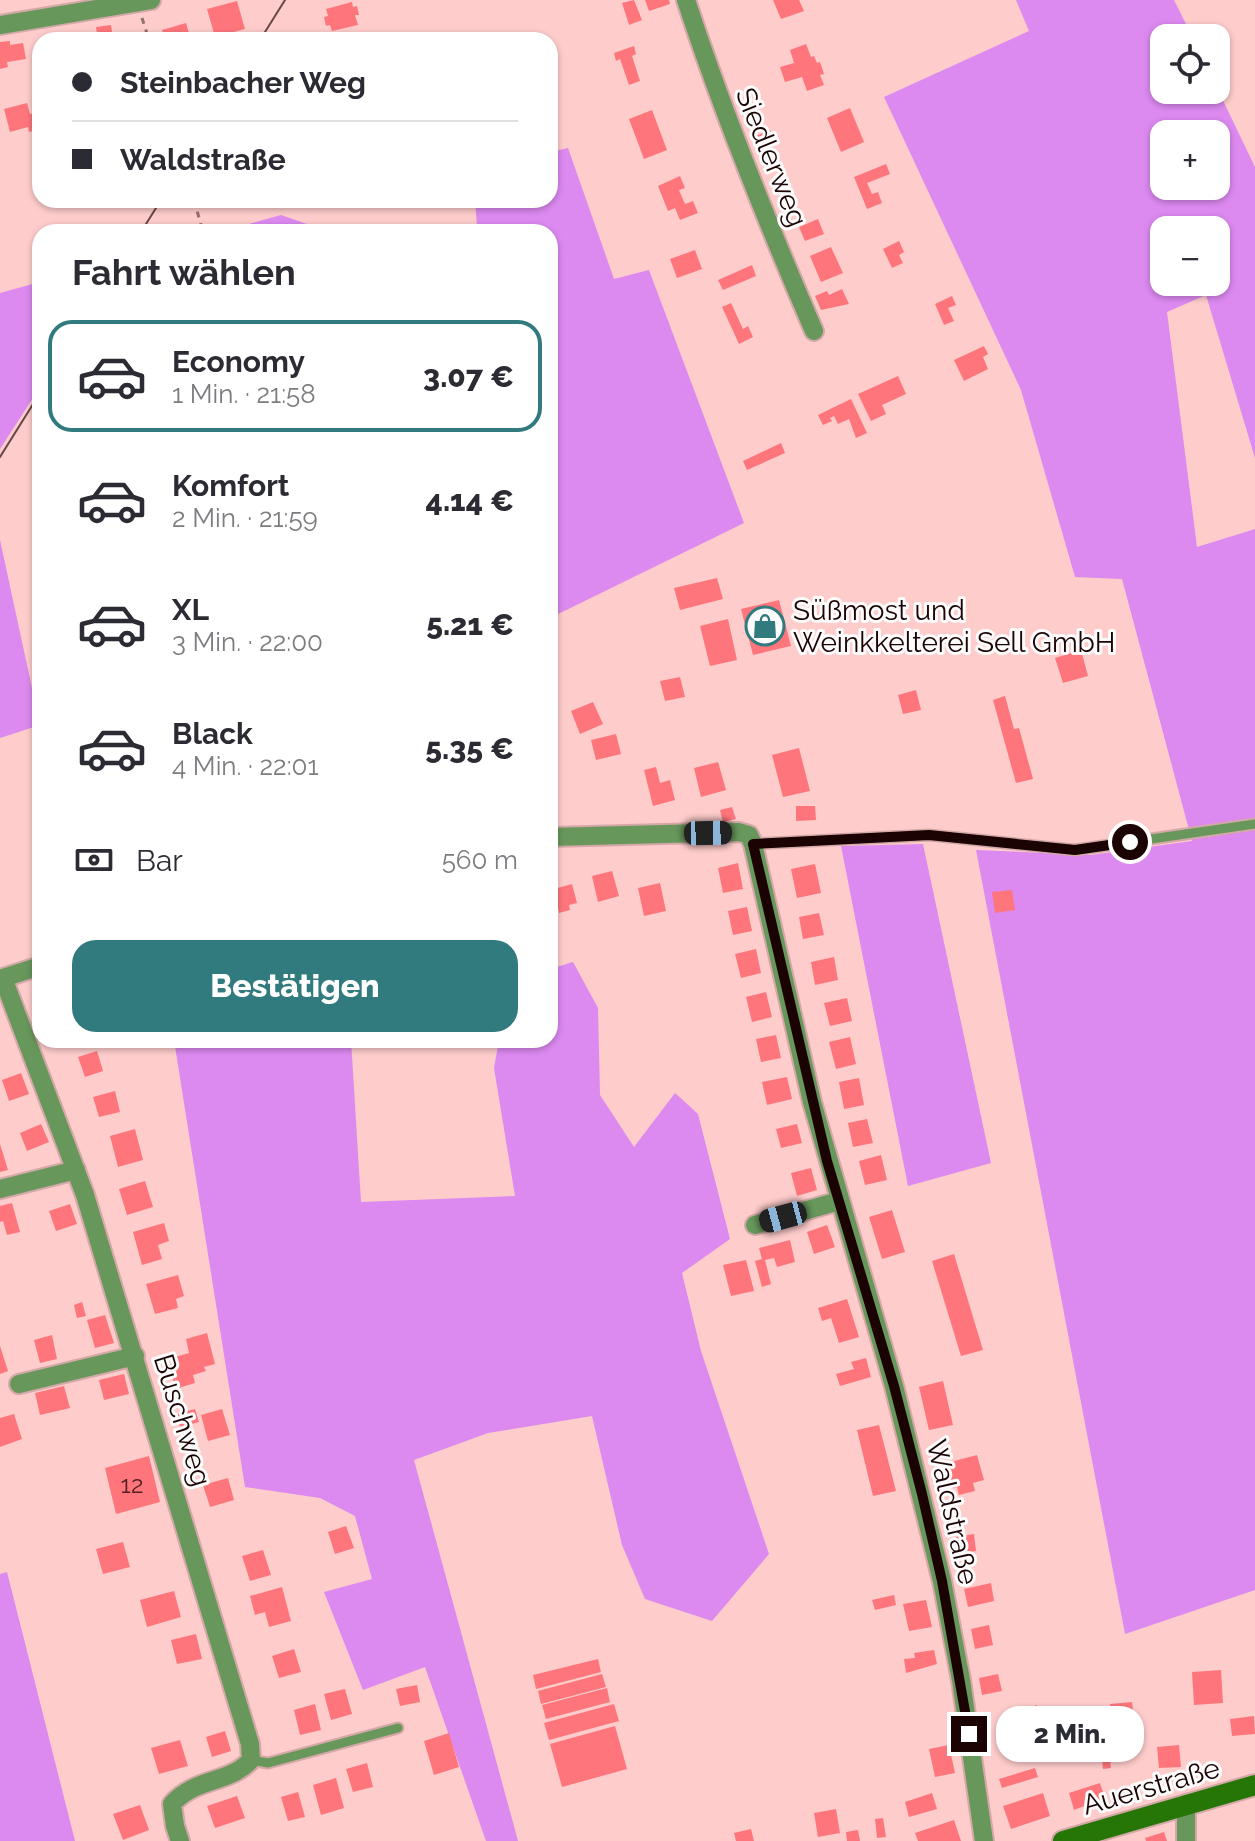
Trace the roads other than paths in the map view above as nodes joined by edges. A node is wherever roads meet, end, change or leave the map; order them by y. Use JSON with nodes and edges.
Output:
{"nodes":[{"id":1,"x":686,"y":0,"type":"edge"},
{"id":2,"x":144,"y":1,"type":"edge"},
{"id":3,"x":0,"y":25,"type":"edge"},
{"id":4,"x":814,"y":331,"type":"dead end"},
{"id":5,"x":1255,"y":824,"type":"edge"},
{"id":6,"x":558,"y":837,"type":"edge"},
{"id":7,"x":753,"y":844,"type":"junction"},
{"id":8,"x":32,"y":968,"type":"edge"},
{"id":9,"x":1,"y":978,"type":"edge"},
{"id":10,"x":76,"y":1170,"type":"junction"},
{"id":11,"x":0,"y":1189,"type":"edge"},
{"id":12,"x":839,"y":1201,"type":"junction"},
{"id":13,"x":755,"y":1225,"type":"dead end"},
{"id":14,"x":135,"y":1356,"type":"junction"},
{"id":15,"x":19,"y":1384,"type":"dead end"},
{"id":16,"x":398,"y":1728,"type":"dead end"},
{"id":17,"x":251,"y":1760,"type":"junction"},
{"id":18,"x":1255,"y":1785,"type":"edge"},
{"id":19,"x":1186,"y":1804,"type":"junction"},
{"id":20,"x":180,"y":1841,"type":"edge"},
{"id":21,"x":984,"y":1841,"type":"edge"},
{"id":22,"x":1063,"y":1841,"type":"edge"},
{"id":23,"x":1186,"y":1841,"type":"edge"}],
"edges":[{"from":1,"to":4,"type":"street","name":"Siedlerweg"},
{"from":2,"to":3,"type":"street"},
{"from":5,"to":7,"type":"lane"},
{"from":6,"to":7,"type":"street"},
{"from":7,"to":12,"type":"street","name":"Waldstraße"},
{"from":8,"to":9,"type":"street"},
{"from":9,"to":10,"type":"street","name":"Buschweg"},
{"from":10,"to":11,"type":"street"},
{"from":10,"to":14,"type":"street","name":"Buschweg"},
{"from":12,"to":13,"type":"street"},
{"from":12,"to":21,"type":"street","name":"Waldstraße"},
{"from":14,"to":15,"type":"street"},
{"from":14,"to":17,"type":"street","name":"Buschweg"},
{"from":16,"to":17,"type":"lane"},
{"from":17,"to":20,"type":"street"},
{"from":18,"to":19,"type":"street","name":"Auerstraße"},
{"from":19,"to":22,"type":"street","name":"Auerstraße"},
{"from":19,"to":23,"type":"street"}]}
